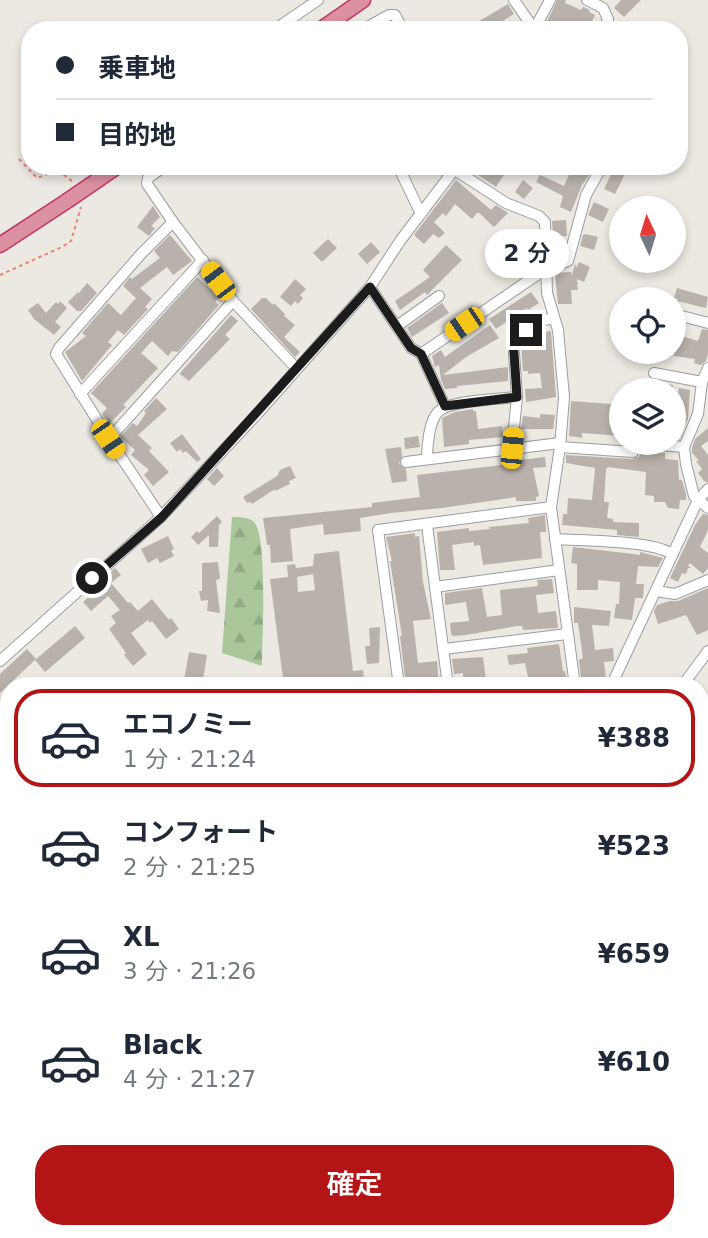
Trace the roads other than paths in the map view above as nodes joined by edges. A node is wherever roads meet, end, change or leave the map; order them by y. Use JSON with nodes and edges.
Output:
{"nodes":[{"id":1,"x":318,"y":0,"type":"edge"},
{"id":2,"x":363,"y":0,"type":"edge"},
{"id":3,"x":514,"y":0,"type":"edge"},
{"id":4,"x":550,"y":0,"type":"edge"},
{"id":5,"x":587,"y":0,"type":"edge"},
{"id":6,"x":287,"y":21,"type":"edge"},
{"id":7,"x":333,"y":21,"type":"edge"},
{"id":8,"x":378,"y":21,"type":"edge"},
{"id":9,"x":398,"y":21,"type":"edge"},
{"id":10,"x":528,"y":21,"type":"edge"},
{"id":11,"x":538,"y":21,"type":"edge"},
{"id":12,"x":607,"y":21,"type":"edge"},
{"id":13,"x":105,"y":175,"type":"edge"},
{"id":14,"x":152,"y":175,"type":"edge"},
{"id":15,"x":402,"y":175,"type":"edge"},
{"id":16,"x":451,"y":175,"type":"edge"},
{"id":17,"x":466,"y":175,"type":"edge"},
{"id":18,"x":597,"y":175,"type":"edge"},
{"id":19,"x":421,"y":214,"type":"junction"},
{"id":20,"x":173,"y":222,"type":"junction"},
{"id":21,"x":0,"y":245,"type":"edge"},
{"id":22,"x":202,"y":260,"type":"junction"},
{"id":23,"x":547,"y":268,"type":"junction"},
{"id":24,"x":370,"y":287,"type":"junction"},
{"id":25,"x":439,"y":296,"type":"dead end"},
{"id":26,"x":233,"y":301,"type":"junction"},
{"id":27,"x":686,"y":317,"type":"edge"},
{"id":28,"x":554,"y":318,"type":"junction"},
{"id":29,"x":708,"y":323,"type":"edge"},
{"id":30,"x":397,"y":326,"type":"junction"},
{"id":31,"x":421,"y":354,"type":"junction"},
{"id":32,"x":708,"y":368,"type":"edge"},
{"id":33,"x":297,"y":369,"type":"junction"},
{"id":34,"x":654,"y":373,"type":"dead end"},
{"id":35,"x":702,"y":382,"type":"junction"},
{"id":36,"x":80,"y":394,"type":"junction"},
{"id":37,"x":517,"y":397,"type":"junction"},
{"id":38,"x":445,"y":406,"type":"junction"},
{"id":39,"x":108,"y":439,"type":"junction"},
{"id":40,"x":686,"y":442,"type":"edge"},
{"id":41,"x":560,"y":445,"type":"junction"},
{"id":42,"x":512,"y":448,"type":"junction"},
{"id":43,"x":609,"y":450,"type":"edge"},
{"id":44,"x":685,"y":455,"type":"edge"},
{"id":45,"x":427,"y":459,"type":"junction"},
{"id":46,"x":406,"y":462,"type":"dead end"},
{"id":47,"x":708,"y":489,"type":"edge"},
{"id":48,"x":698,"y":500,"type":"junction"},
{"id":49,"x":551,"y":508,"type":"junction"},
{"id":50,"x":708,"y":508,"type":"edge"},
{"id":51,"x":162,"y":517,"type":"junction"},
{"id":52,"x":427,"y":525,"type":"junction"},
{"id":53,"x":555,"y":539,"type":"junction"},
{"id":54,"x":672,"y":554,"type":"junction"},
{"id":55,"x":559,"y":570,"type":"junction"},
{"id":56,"x":708,"y":580,"type":"edge"},
{"id":57,"x":435,"y":587,"type":"junction"},
{"id":58,"x":656,"y":591,"type":"junction"},
{"id":59,"x":567,"y":634,"type":"junction"},
{"id":60,"x":444,"y":649,"type":"junction"},
{"id":61,"x":708,"y":651,"type":"edge"},
{"id":62,"x":0,"y":661,"type":"edge"},
{"id":63,"x":398,"y":677,"type":"edge"},
{"id":64,"x":447,"y":677,"type":"edge"},
{"id":65,"x":574,"y":677,"type":"edge"},
{"id":66,"x":615,"y":677,"type":"edge"},
{"id":67,"x":689,"y":677,"type":"edge"}],
"edges":[{"from":1,"to":6,"type":"street"},
{"from":2,"to":7,"type":"highway"},
{"from":3,"to":10,"type":"street"},
{"from":4,"to":11,"type":"street"},
{"from":5,"to":12,"type":"street"},
{"from":8,"to":9,"type":"street"},
{"from":13,"to":21,"type":"highway","bridge":true},
{"from":14,"to":20,"type":"street"},
{"from":15,"to":19,"type":"street"},
{"from":16,"to":19,"type":"street"},
{"from":17,"to":23,"type":"street"},
{"from":18,"to":23,"type":"street"},
{"from":19,"to":24,"type":"street"},
{"from":20,"to":22,"type":"street"},
{"from":20,"to":36,"type":"street"},
{"from":22,"to":26,"type":"street"},
{"from":22,"to":36,"type":"street"},
{"from":23,"to":28,"type":"street"},
{"from":23,"to":31,"type":"street"},
{"from":24,"to":30,"type":"street"},
{"from":24,"to":33,"type":"street"},
{"from":25,"to":30,"type":"street"},
{"from":26,"to":33,"type":"street"},
{"from":26,"to":39,"type":"street"},
{"from":27,"to":29,"type":"street"},
{"from":28,"to":37,"type":"street"},
{"from":28,"to":41,"type":"street"},
{"from":30,"to":31,"type":"street"},
{"from":31,"to":38,"type":"street"},
{"from":32,"to":35,"type":"street"},
{"from":33,"to":51,"type":"street"},
{"from":34,"to":35,"type":"street"},
{"from":35,"to":40,"type":"street"},
{"from":36,"to":39,"type":"street"},
{"from":37,"to":38,"type":"street"},
{"from":37,"to":42,"type":"street"},
{"from":38,"to":45,"type":"street"},
{"from":39,"to":51,"type":"street"},
{"from":41,"to":42,"type":"street"},
{"from":41,"to":43,"type":"street"},
{"from":41,"to":49,"type":"street"},
{"from":42,"to":45,"type":"street"},
{"from":44,"to":48,"type":"street"},
{"from":45,"to":46,"type":"street"},
{"from":47,"to":48,"type":"street"},
{"from":48,"to":50,"type":"street"},
{"from":48,"to":54,"type":"street"},
{"from":49,"to":52,"type":"street"},
{"from":49,"to":53,"type":"street"},
{"from":51,"to":62,"type":"street"},
{"from":52,"to":57,"type":"street"},
{"from":52,"to":63,"type":"street"},
{"from":53,"to":54,"type":"street"},
{"from":53,"to":55,"type":"street"},
{"from":54,"to":58,"type":"street"},
{"from":55,"to":57,"type":"street"},
{"from":55,"to":59,"type":"street"},
{"from":56,"to":58,"type":"street"},
{"from":57,"to":60,"type":"street"},
{"from":58,"to":66,"type":"street"},
{"from":59,"to":60,"type":"street"},
{"from":59,"to":65,"type":"street"},
{"from":60,"to":64,"type":"street"},
{"from":61,"to":67,"type":"street"}]}
